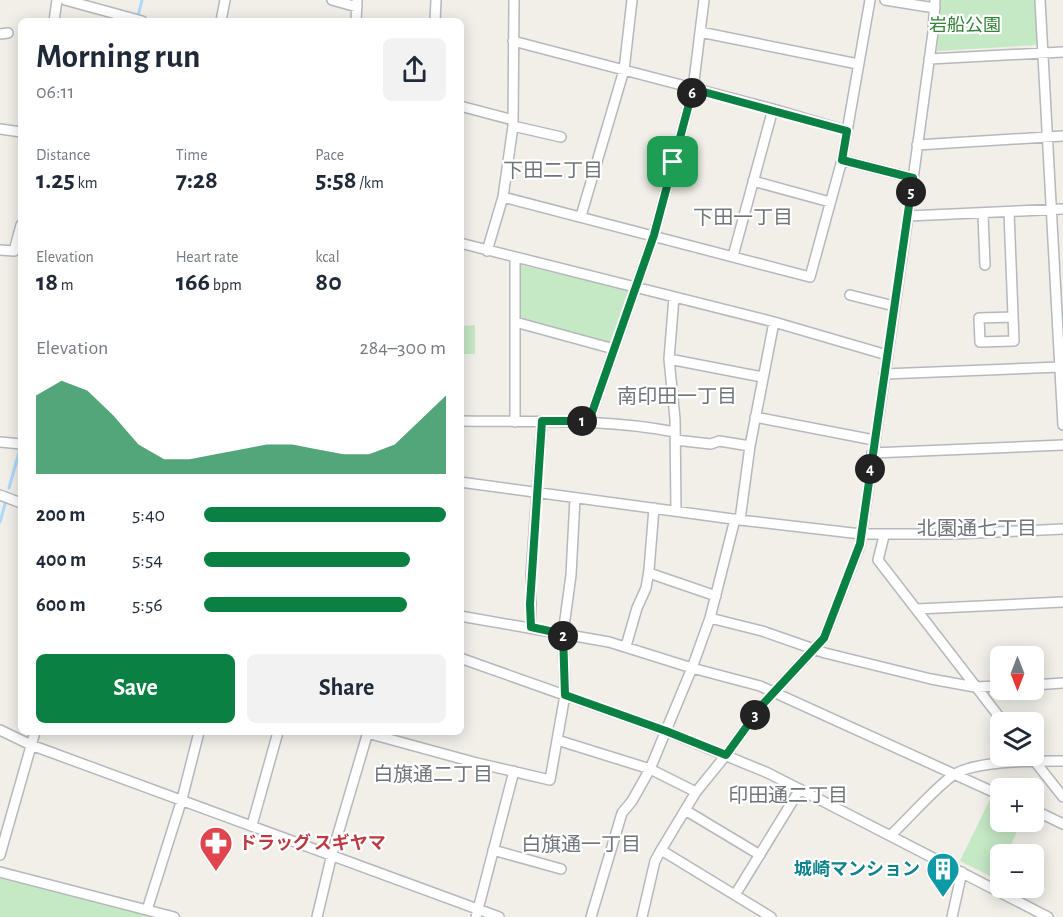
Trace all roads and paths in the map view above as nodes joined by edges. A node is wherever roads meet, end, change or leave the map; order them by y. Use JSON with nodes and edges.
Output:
{"nodes":[{"id":1,"x":57,"y":0,"type":"edge"},
{"id":2,"x":65,"y":0,"type":"edge"},
{"id":3,"x":225,"y":0,"type":"edge"},
{"id":4,"x":332,"y":0,"type":"edge"},
{"id":5,"x":436,"y":0,"type":"edge"},
{"id":6,"x":514,"y":0,"type":"edge"},
{"id":7,"x":632,"y":0,"type":"edge"},
{"id":8,"x":704,"y":0,"type":"edge"},
{"id":9,"x":870,"y":0,"type":"edge"},
{"id":10,"x":885,"y":0,"type":"edge"},
{"id":11,"x":1040,"y":0,"type":"edge"},
{"id":12,"x":357,"y":3,"type":"edge"},
{"id":13,"x":935,"y":4,"type":"edge"},
{"id":14,"x":54,"y":18,"type":"edge"},
{"id":15,"x":131,"y":18,"type":"edge"},
{"id":16,"x":222,"y":18,"type":"edge"},
{"id":17,"x":356,"y":18,"type":"edge"},
{"id":18,"x":435,"y":18,"type":"edge"},
{"id":19,"x":700,"y":33,"type":"junction"},
{"id":20,"x":513,"y":41,"type":"junction"},
{"id":21,"x":1063,"y":52,"type":"edge"},
{"id":22,"x":1042,"y":53,"type":"junction"},
{"id":23,"x":929,"y":59,"type":"junction"},
{"id":24,"x":858,"y":64,"type":"junction"},
{"id":25,"x":624,"y":70,"type":"junction"},
{"id":26,"x":693,"y":89,"type":"junction"},
{"id":27,"x":464,"y":107,"type":"edge"},
{"id":28,"x":773,"y":109,"type":"junction"},
{"id":29,"x":513,"y":123,"type":"junction"},
{"id":30,"x":0,"y":129,"type":"edge"},
{"id":31,"x":847,"y":131,"type":"junction"},
{"id":32,"x":18,"y":132,"type":"edge"},
{"id":33,"x":1063,"y":136,"type":"edge"},
{"id":34,"x":561,"y":137,"type":"dead end"},
{"id":35,"x":1046,"y":137,"type":"junction"},
{"id":36,"x":917,"y":145,"type":"junction"},
{"id":37,"x":842,"y":160,"type":"junction"},
{"id":38,"x":913,"y":178,"type":"junction"},
{"id":39,"x":753,"y":181,"type":"junction"},
{"id":40,"x":503,"y":197,"type":"junction"},
{"id":41,"x":830,"y":202,"type":"junction"},
{"id":42,"x":1063,"y":209,"type":"edge"},
{"id":43,"x":1050,"y":210,"type":"junction"},
{"id":44,"x":1009,"y":212,"type":"junction"},
{"id":45,"x":983,"y":214,"type":"junction"},
{"id":46,"x":581,"y":216,"type":"junction"},
{"id":47,"x":908,"y":216,"type":"junction"},
{"id":48,"x":654,"y":235,"type":"junction"},
{"id":49,"x":18,"y":236,"type":"edge"},
{"id":50,"x":464,"y":244,"type":"edge"},
{"id":51,"x":0,"y":250,"type":"edge"},
{"id":52,"x":487,"y":250,"type":"junction"},
{"id":53,"x":733,"y":256,"type":"junction"},
{"id":54,"x":515,"y":258,"type":"junction"},
{"id":55,"x":986,"y":265,"type":"dead end"},
{"id":56,"x":635,"y":287,"type":"junction"},
{"id":57,"x":849,"y":295,"type":"dead end"},
{"id":58,"x":674,"y":297,"type":"junction"},
{"id":59,"x":894,"y":306,"type":"junction"},
{"id":60,"x":1013,"y":317,"type":"dead end"},
{"id":61,"x":515,"y":322,"type":"junction"},
{"id":62,"x":774,"y":322,"type":"junction"},
{"id":63,"x":614,"y":350,"type":"junction"},
{"id":64,"x":887,"y":355,"type":"junction"},
{"id":65,"x":669,"y":359,"type":"junction"},
{"id":66,"x":1059,"y":367,"type":"junction"},
{"id":67,"x":884,"y":374,"type":"junction"},
{"id":68,"x":762,"y":377,"type":"junction"},
{"id":69,"x":755,"y":417,"type":"junction"},
{"id":70,"x":464,"y":421,"type":"edge"},
{"id":71,"x":542,"y":421,"type":"junction"},
{"id":72,"x":589,"y":421,"type":"junction"},
{"id":73,"x":515,"y":422,"type":"junction"},
{"id":74,"x":1063,"y":425,"type":"edge"},
{"id":75,"x":675,"y":436,"type":"junction"},
{"id":76,"x":874,"y":440,"type":"junction"},
{"id":77,"x":0,"y":442,"type":"edge"},
{"id":78,"x":18,"y":444,"type":"edge"},
{"id":79,"x":1063,"y":445,"type":"edge"},
{"id":80,"x":750,"y":446,"type":"junction"},
{"id":81,"x":872,"y":453,"type":"junction"},
{"id":82,"x":464,"y":483,"type":"edge"},
{"id":83,"x":538,"y":493,"type":"junction"},
{"id":84,"x":0,"y":495,"type":"edge"},
{"id":85,"x":575,"y":498,"type":"junction"},
{"id":86,"x":18,"y":502,"type":"edge"},
{"id":87,"x":654,"y":508,"type":"junction"},
{"id":88,"x":676,"y":511,"type":"junction"},
{"id":89,"x":737,"y":520,"type":"junction"},
{"id":90,"x":1063,"y":529,"type":"edge"},
{"id":91,"x":861,"y":534,"type":"junction"},
{"id":92,"x":884,"y":536,"type":"junction"},
{"id":93,"x":649,"y":573,"type":"junction"},
{"id":94,"x":716,"y":596,"type":"junction"},
{"id":95,"x":1063,"y":602,"type":"edge"},
{"id":96,"x":917,"y":609,"type":"junction"},
{"id":97,"x":464,"y":617,"type":"edge"},
{"id":98,"x":710,"y":618,"type":"junction"},
{"id":99,"x":531,"y":627,"type":"junction"},
{"id":100,"x":563,"y":634,"type":"junction"},
{"id":101,"x":626,"y":646,"type":"junction"},
{"id":102,"x":814,"y":649,"type":"junction"},
{"id":103,"x":464,"y":659,"type":"edge"},
{"id":104,"x":692,"y":668,"type":"junction"},
{"id":105,"x":1063,"y":683,"type":"edge"},
{"id":106,"x":1044,"y":684,"type":"edge"},
{"id":107,"x":990,"y":686,"type":"edge"},
{"id":108,"x":975,"y":687,"type":"junction"},
{"id":109,"x":775,"y":692,"type":"junction"},
{"id":110,"x":565,"y":695,"type":"junction"},
{"id":111,"x":995,"y":712,"type":"edge"},
{"id":112,"x":0,"y":730,"type":"edge"},
{"id":113,"x":666,"y":731,"type":"junction"},
{"id":114,"x":34,"y":735,"type":"edge"},
{"id":115,"x":198,"y":735,"type":"edge"},
{"id":116,"x":277,"y":735,"type":"edge"},
{"id":117,"x":367,"y":735,"type":"edge"},
{"id":118,"x":379,"y":735,"type":"edge"},
{"id":119,"x":557,"y":740,"type":"junction"},
{"id":120,"x":31,"y":745,"type":"junction"},
{"id":121,"x":726,"y":755,"type":"junction"},
{"id":122,"x":1044,"y":759,"type":"edge"},
{"id":123,"x":1063,"y":760,"type":"edge"},
{"id":124,"x":990,"y":764,"type":"edge"},
{"id":125,"x":1039,"y":766,"type":"edge"},
{"id":126,"x":650,"y":768,"type":"junction"},
{"id":127,"x":514,"y":771,"type":"junction"},
{"id":128,"x":954,"y":775,"type":"junction"},
{"id":129,"x":800,"y":789,"type":"junction"},
{"id":130,"x":990,"y":791,"type":"edge"},
{"id":131,"x":696,"y":792,"type":"junction"},
{"id":132,"x":1063,"y":797,"type":"edge"},
{"id":133,"x":182,"y":800,"type":"junction"},
{"id":134,"x":686,"y":810,"type":"junction"},
{"id":135,"x":1044,"y":815,"type":"edge"},
{"id":136,"x":1063,"y":824,"type":"edge"},
{"id":137,"x":252,"y":825,"type":"junction"},
{"id":138,"x":891,"y":835,"type":"junction"},
{"id":139,"x":493,"y":850,"type":"junction"},
{"id":140,"x":661,"y":850,"type":"junction"},
{"id":141,"x":332,"y":854,"type":"junction"},
{"id":142,"x":0,"y":855,"type":"edge"},
{"id":143,"x":760,"y":855,"type":"junction"},
{"id":144,"x":561,"y":869,"type":"dead end"},
{"id":145,"x":0,"y":872,"type":"edge"},
{"id":146,"x":962,"y":872,"type":"junction"},
{"id":147,"x":735,"y":895,"type":"junction"},
{"id":148,"x":147,"y":910,"type":"junction"},
{"id":149,"x":476,"y":913,"type":"edge"},
{"id":150,"x":174,"y":917,"type":"edge"},
{"id":151,"x":317,"y":917,"type":"edge"},
{"id":152,"x":499,"y":917,"type":"edge"},
{"id":153,"x":591,"y":917,"type":"edge"},
{"id":154,"x":642,"y":917,"type":"edge"},
{"id":155,"x":771,"y":917,"type":"edge"},
{"id":156,"x":952,"y":917,"type":"edge"},
{"id":157,"x":1048,"y":917,"type":"edge"}],
"edges":[{"from":1,"to":14,"type":"street"},
{"from":2,"to":15,"type":"street"},
{"from":3,"to":16,"type":"street"},
{"from":4,"to":12,"type":"street"},
{"from":5,"to":18,"type":"street"},
{"from":6,"to":20,"type":"street"},
{"from":7,"to":25,"type":"street"},
{"from":8,"to":19,"type":"street"},
{"from":9,"to":24,"type":"street"},
{"from":10,"to":13,"type":"street"},
{"from":11,"to":22,"type":"street"},
{"from":12,"to":17,"type":"street"},
{"from":13,"to":23,"type":"street"},
{"from":19,"to":24,"type":"street"},
{"from":19,"to":26,"type":"street"},
{"from":20,"to":25,"type":"street"},
{"from":20,"to":29,"type":"street"},
{"from":21,"to":22,"type":"street"},
{"from":22,"to":23,"type":"street"},
{"from":22,"to":35,"type":"street"},
{"from":23,"to":36,"type":"street"},
{"from":24,"to":31,"type":"street"},
{"from":25,"to":26,"type":"street"},
{"from":25,"to":46,"type":"street"},
{"from":26,"to":28,"type":"street"},
{"from":26,"to":48,"type":"street"},
{"from":27,"to":29,"type":"street"},
{"from":28,"to":31,"type":"street"},
{"from":28,"to":39,"type":"street"},
{"from":29,"to":34,"type":"street"},
{"from":29,"to":40,"type":"street"},
{"from":30,"to":32,"type":"street"},
{"from":31,"to":37,"type":"street"},
{"from":33,"to":35,"type":"street"},
{"from":35,"to":36,"type":"street"},
{"from":35,"to":43,"type":"street"},
{"from":36,"to":38,"type":"street"},
{"from":37,"to":38,"type":"street"},
{"from":37,"to":41,"type":"street"},
{"from":38,"to":47,"type":"street"},
{"from":39,"to":41,"type":"street"},
{"from":39,"to":53,"type":"street"},
{"from":40,"to":46,"type":"street"},
{"from":40,"to":52,"type":"street"},
{"from":41,"to":53,"type":"street"},
{"from":42,"to":43,"type":"street"},
{"from":43,"to":44,"type":"street"},
{"from":43,"to":66,"type":"street"},
{"from":44,"to":45,"type":"street"},
{"from":44,"to":60,"type":"street"},
{"from":45,"to":47,"type":"street"},
{"from":45,"to":55,"type":"street"},
{"from":46,"to":48,"type":"street"},
{"from":47,"to":59,"type":"street"},
{"from":48,"to":53,"type":"street"},
{"from":48,"to":56,"type":"street"},
{"from":49,"to":51,"type":"street"},
{"from":50,"to":52,"type":"street"},
{"from":52,"to":54,"type":"street"},
{"from":54,"to":56,"type":"street"},
{"from":54,"to":61,"type":"street"},
{"from":56,"to":58,"type":"street"},
{"from":56,"to":63,"type":"street"},
{"from":57,"to":59,"type":"street"},
{"from":58,"to":62,"type":"street"},
{"from":58,"to":65,"type":"street"},
{"from":59,"to":64,"type":"street"},
{"from":61,"to":63,"type":"street"},
{"from":61,"to":73,"type":"street"},
{"from":62,"to":64,"type":"street"},
{"from":62,"to":68,"type":"street"},
{"from":63,"to":72,"type":"street"},
{"from":64,"to":67,"type":"street"},
{"from":65,"to":68,"type":"street"},
{"from":65,"to":75,"type":"street"},
{"from":66,"to":67,"type":"street"},
{"from":66,"to":74,"type":"street"},
{"from":67,"to":76,"type":"street"},
{"from":68,"to":69,"type":"street"},
{"from":69,"to":76,"type":"street"},
{"from":69,"to":80,"type":"street"},
{"from":70,"to":73,"type":"street"},
{"from":71,"to":72,"type":"street"},
{"from":71,"to":73,"type":"street"},
{"from":71,"to":83,"type":"street"},
{"from":72,"to":75,"type":"street"},
{"from":75,"to":80,"type":"street"},
{"from":75,"to":88,"type":"street"},
{"from":76,"to":81,"type":"street"},
{"from":77,"to":78,"type":"street"},
{"from":79,"to":81,"type":"street"},
{"from":80,"to":89,"type":"street"},
{"from":81,"to":91,"type":"street"},
{"from":82,"to":83,"type":"street"},
{"from":83,"to":85,"type":"street"},
{"from":83,"to":99,"type":"street"},
{"from":84,"to":86,"type":"street"},
{"from":85,"to":87,"type":"street"},
{"from":85,"to":100,"type":"street"},
{"from":87,"to":88,"type":"street"},
{"from":87,"to":93,"type":"street"},
{"from":88,"to":89,"type":"street"},
{"from":89,"to":91,"type":"street"},
{"from":89,"to":94,"type":"street"},
{"from":90,"to":92,"type":"street"},
{"from":91,"to":92,"type":"street"},
{"from":91,"to":102,"type":"street"},
{"from":92,"to":96,"type":"street"},
{"from":93,"to":94,"type":"street"},
{"from":93,"to":101,"type":"street"},
{"from":94,"to":98,"type":"street"},
{"from":95,"to":96,"type":"street"},
{"from":96,"to":108,"type":"street"},
{"from":97,"to":99,"type":"street"},
{"from":98,"to":102,"type":"street"},
{"from":98,"to":104,"type":"street"},
{"from":99,"to":100,"type":"street"},
{"from":100,"to":101,"type":"street"},
{"from":100,"to":110,"type":"street"},
{"from":101,"to":104,"type":"street"},
{"from":102,"to":108,"type":"street"},
{"from":102,"to":109,"type":"street"},
{"from":103,"to":110,"type":"street"},
{"from":104,"to":109,"type":"street"},
{"from":104,"to":113,"type":"street"},
{"from":105,"to":106,"type":"street"},
{"from":107,"to":108,"type":"street"},
{"from":108,"to":111,"type":"street"},
{"from":109,"to":121,"type":"street"},
{"from":109,"to":128,"type":"street"},
{"from":110,"to":113,"type":"street"},
{"from":110,"to":119,"type":"street"},
{"from":112,"to":120,"type":"street"},
{"from":113,"to":121,"type":"street"},
{"from":113,"to":126,"type":"street"},
{"from":114,"to":120,"type":"street"},
{"from":115,"to":133,"type":"street"},
{"from":116,"to":137,"type":"street"},
{"from":117,"to":141,"type":"street"},
{"from":118,"to":127,"type":"street"},
{"from":119,"to":126,"type":"street"},
{"from":119,"to":127,"type":"street"},
{"from":120,"to":133,"type":"street"},
{"from":120,"to":142,"type":"street"},
{"from":121,"to":129,"type":"street"},
{"from":121,"to":131,"type":"street"},
{"from":122,"to":123,"type":"street"},
{"from":124,"to":128,"type":"street"},
{"from":125,"to":132,"type":"street"},
{"from":126,"to":131,"type":"street"},
{"from":126,"to":153,"type":"street"},
{"from":127,"to":139,"type":"street"},
{"from":128,"to":130,"type":"street"},
{"from":128,"to":138,"type":"street"},
{"from":129,"to":138,"type":"street"},
{"from":129,"to":143,"type":"street"},
{"from":131,"to":134,"type":"street"},
{"from":133,"to":137,"type":"street"},
{"from":133,"to":148,"type":"street"},
{"from":134,"to":140,"type":"street"},
{"from":134,"to":143,"type":"street"},
{"from":135,"to":136,"type":"street"},
{"from":137,"to":141,"type":"street"},
{"from":138,"to":146,"type":"street"},
{"from":139,"to":144,"type":"street"},
{"from":139,"to":149,"type":"street"},
{"from":140,"to":147,"type":"street"},
{"from":140,"to":154,"type":"street"},
{"from":141,"to":149,"type":"street"},
{"from":141,"to":151,"type":"street"},
{"from":143,"to":147,"type":"street"},
{"from":145,"to":148,"type":"street"},
{"from":146,"to":156,"type":"street"},
{"from":146,"to":157,"type":"street"},
{"from":147,"to":155,"type":"street"},
{"from":148,"to":150,"type":"street"},
{"from":149,"to":152,"type":"street"}]}
